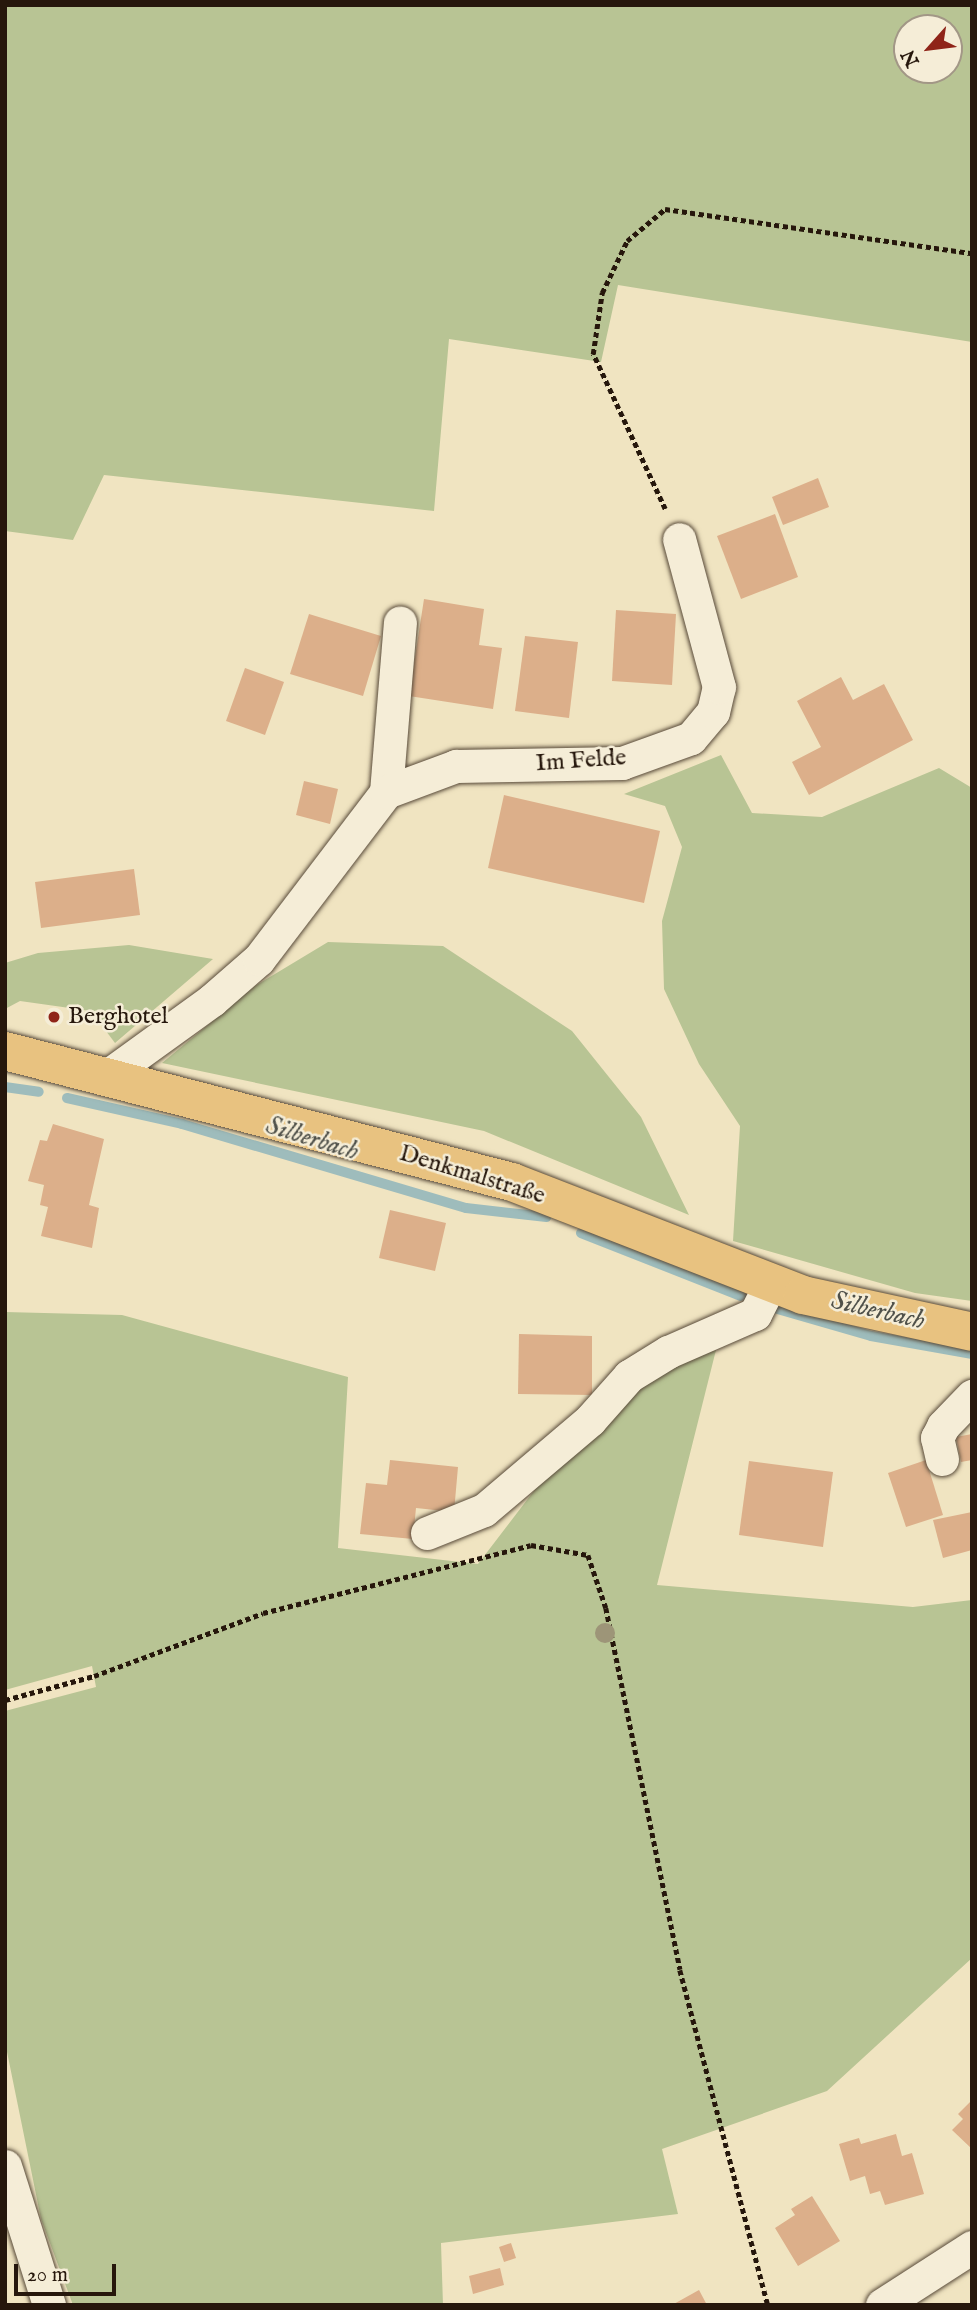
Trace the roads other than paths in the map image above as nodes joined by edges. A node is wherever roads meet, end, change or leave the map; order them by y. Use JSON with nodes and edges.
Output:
{"nodes":[{"id":1,"x":679,"y":539,"type":"road end"},
{"id":2,"x":400,"y":623,"type":"dead end"},
{"id":3,"x":386,"y":792,"type":"junction"},
{"id":4,"x":5,"y":1051,"type":"edge"},
{"id":5,"x":107,"y":1076,"type":"junction"},
{"id":6,"x":771,"y":1283,"type":"junction"},
{"id":7,"x":972,"y":1332,"type":"edge"},
{"id":8,"x":972,"y":1396,"type":"edge"},
{"id":9,"x":942,"y":1459,"type":"dead end"},
{"id":10,"x":426,"y":1534,"type":"dead end"},
{"id":11,"x":5,"y":2166,"type":"edge"},
{"id":12,"x":972,"y":2247,"type":"edge"},
{"id":13,"x":49,"y":2305,"type":"edge"},
{"id":14,"x":882,"y":2305,"type":"edge"}],
"edges":[{"from":1,"to":3,"type":"street","name":"Im Felde"},
{"from":2,"to":3,"type":"street"},
{"from":3,"to":5,"type":"street"},
{"from":4,"to":5,"type":"main road","name":"Denkmalstraße"},
{"from":5,"to":6,"type":"main road","name":"Denkmalstraße"},
{"from":6,"to":7,"type":"main road","name":"Denkmalstraße"},
{"from":6,"to":10,"type":"street"},
{"from":8,"to":9,"type":"street"},
{"from":11,"to":13,"type":"street"},
{"from":12,"to":14,"type":"street"}]}
